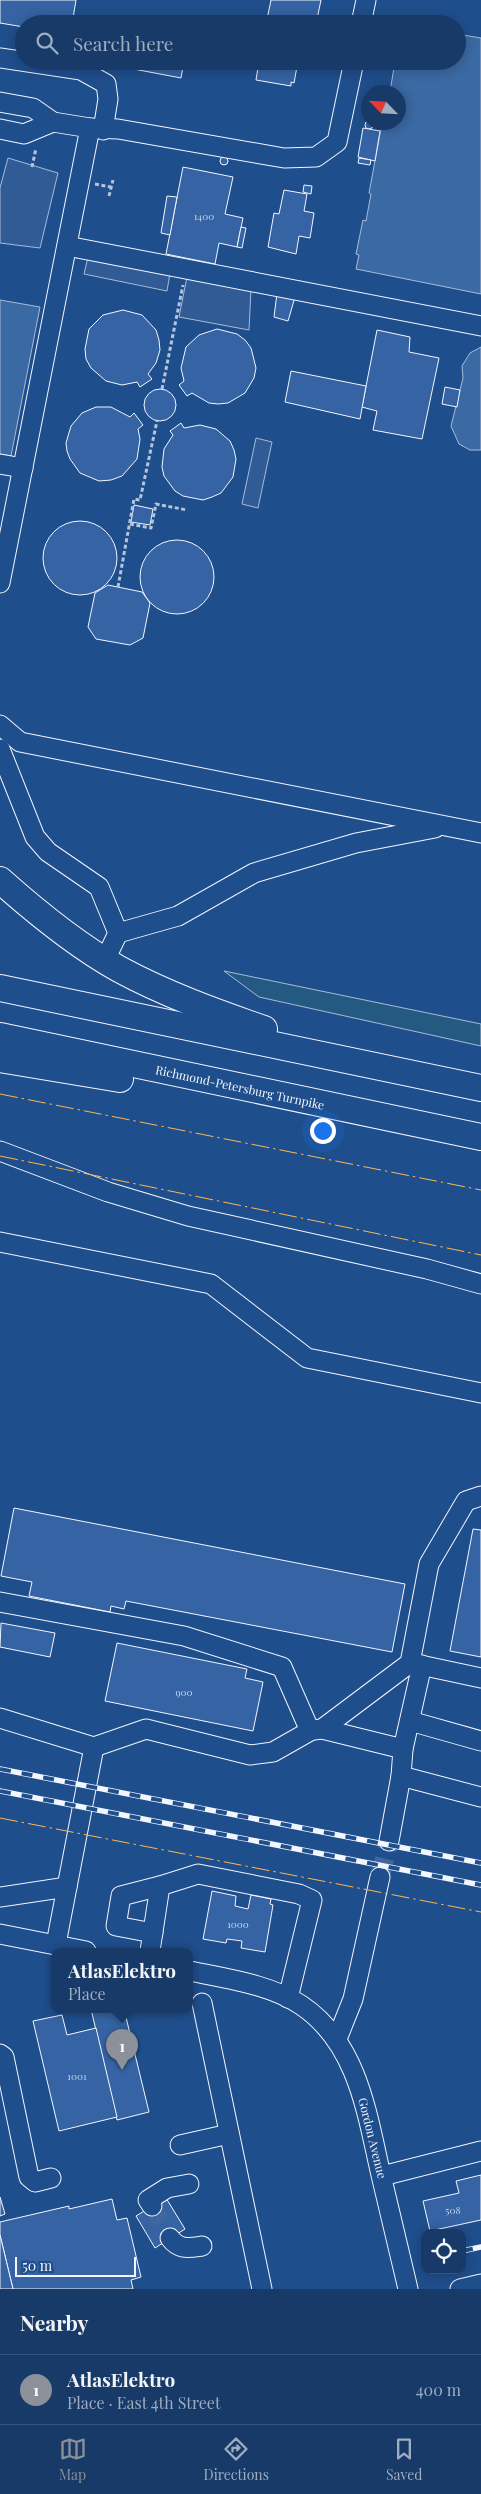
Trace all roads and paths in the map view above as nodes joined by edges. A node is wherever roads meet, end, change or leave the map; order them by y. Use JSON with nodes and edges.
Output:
{"nodes":[{"id":1,"x":366,"y":0,"type":"edge"},
{"id":2,"x":363,"y":15,"type":"edge"},
{"id":3,"x":0,"y":58,"type":"edge"},
{"id":4,"x":15,"y":60,"type":"edge"},
{"id":5,"x":81,"y":70,"type":"edge"},
{"id":6,"x":352,"y":70,"type":"edge"},
{"id":7,"x":0,"y":102,"type":"edge"},
{"id":8,"x":53,"y":122,"type":"junction"},
{"id":9,"x":0,"y":129,"type":"edge"},
{"id":10,"x":97,"y":129,"type":"junction"},
{"id":11,"x":38,"y":142,"type":"dead end"},
{"id":12,"x":32,"y":167,"type":"dead end"},
{"id":13,"x":113,"y":180,"type":"dead end"},
{"id":14,"x":109,"y":196,"type":"dead end"},
{"id":15,"x":67,"y":246,"type":"junction"},
{"id":16,"x":187,"y":268,"type":"junction"},
{"id":17,"x":481,"y":326,"type":"edge"},
{"id":18,"x":162,"y":389,"type":"dead end"},
{"id":19,"x":157,"y":421,"type":"dead end"},
{"id":20,"x":0,"y":464,"type":"edge"},
{"id":21,"x":23,"y":468,"type":"junction"},
{"id":22,"x":187,"y":510,"type":"dead end"},
{"id":23,"x":130,"y":524,"type":"junction"},
{"id":24,"x":0,"y":583,"type":"edge"},
{"id":25,"x":118,"y":587,"type":"dead end"},
{"id":26,"x":0,"y":725,"type":"edge"},
{"id":27,"x":0,"y":749,"type":"edge"},
{"id":28,"x":445,"y":826,"type":"junction"},
{"id":29,"x":481,"y":833,"type":"edge"},
{"id":30,"x":0,"y":880,"type":"edge"},
{"id":31,"x":118,"y":934,"type":"junction"},
{"id":32,"x":105,"y":960,"type":"junction"},
{"id":33,"x":0,"y":988,"type":"edge"},
{"id":34,"x":0,"y":1036,"type":"edge"},
{"id":35,"x":0,"y":1059,"type":"edge"},
{"id":36,"x":408,"y":1073,"type":"junction"},
{"id":37,"x":481,"y":1088,"type":"edge"},
{"id":38,"x":313,"y":1103,"type":"junction"},
{"id":39,"x":481,"y":1137,"type":"edge"},
{"id":40,"x":0,"y":1151,"type":"edge"},
{"id":41,"x":0,"y":1242,"type":"edge"},
{"id":42,"x":481,"y":1284,"type":"edge"},
{"id":43,"x":481,"y":1393,"type":"edge"},
{"id":44,"x":481,"y":1496,"type":"edge"},
{"id":45,"x":0,"y":1602,"type":"edge"},
{"id":46,"x":416,"y":1664,"type":"junction"},
{"id":47,"x":481,"y":1678,"type":"edge"},
{"id":48,"x":0,"y":1718,"type":"edge"},
{"id":49,"x":410,"y":1721,"type":"junction"},
{"id":50,"x":316,"y":1730,"type":"junction"},
{"id":51,"x":481,"y":1741,"type":"edge"},
{"id":52,"x":94,"y":1746,"type":"junction"},
{"id":53,"x":403,"y":1749,"type":"junction"},
{"id":54,"x":401,"y":1776,"type":"junction"},
{"id":55,"x":481,"y":1797,"type":"edge"},
{"id":56,"x":389,"y":1841,"type":"tunnel mouth"},
{"id":57,"x":380,"y":1877,"type":"tunnel mouth"},
{"id":58,"x":160,"y":1886,"type":"junction"},
{"id":59,"x":67,"y":1887,"type":"junction"},
{"id":60,"x":0,"y":1897,"type":"edge"},
{"id":61,"x":152,"y":1933,"type":"junction"},
{"id":62,"x":0,"y":1934,"type":"edge"},
{"id":63,"x":56,"y":1944,"type":"junction"},
{"id":64,"x":73,"y":1948,"type":"edge"},
{"id":65,"x":150,"y":1948,"type":"edge"},
{"id":66,"x":193,"y":1972,"type":"edge"},
{"id":67,"x":295,"y":2001,"type":"junction"},
{"id":68,"x":202,"y":2003,"type":"dead end"},
{"id":69,"x":337,"y":2039,"type":"junction"},
{"id":70,"x":0,"y":2054,"type":"edge"},
{"id":71,"x":229,"y":2134,"type":"junction"},
{"id":72,"x":180,"y":2145,"type":"dead end"},
{"id":73,"x":481,"y":2151,"type":"edge"},
{"id":74,"x":382,"y":2176,"type":"junction"},
{"id":75,"x":50,"y":2178,"type":"dead end"},
{"id":76,"x":189,"y":2184,"type":"dead end"},
{"id":77,"x":152,"y":2206,"type":"dead end"},
{"id":78,"x":170,"y":2238,"type":"tunnel mouth"},
{"id":79,"x":202,"y":2246,"type":"dead end"},
{"id":80,"x":481,"y":2284,"type":"edge"},
{"id":81,"x":262,"y":2289,"type":"edge"},
{"id":82,"x":408,"y":2289,"type":"edge"},
{"id":83,"x":460,"y":2289,"type":"edge"}],
"edges":[{"from":1,"to":2,"type":"street"},
{"from":3,"to":4,"type":"street"},
{"from":5,"to":10,"type":"street"},
{"from":6,"to":10,"type":"street"},
{"from":7,"to":8,"type":"street"},
{"from":8,"to":9,"type":"street"},
{"from":8,"to":10,"type":"street"},
{"from":10,"to":15,"type":"street"},
{"from":11,"to":12,"type":"path"},
{"from":13,"to":14,"type":"path"},
{"from":15,"to":16,"type":"street"},
{"from":15,"to":21,"type":"street"},
{"from":16,"to":17,"type":"street"},
{"from":16,"to":18,"type":"path"},
{"from":19,"to":23,"type":"path"},
{"from":20,"to":21,"type":"street"},
{"from":21,"to":24,"type":"street"},
{"from":22,"to":23,"type":"path"},
{"from":23,"to":25,"type":"path"},
{"from":26,"to":28,"type":"street"},
{"from":27,"to":31,"type":"street"},
{"from":28,"to":29,"type":"street"},
{"from":28,"to":31,"type":"street"},
{"from":30,"to":32,"type":"highway"},
{"from":31,"to":32,"type":"street"},
{"from":32,"to":36,"type":"highway"},
{"from":33,"to":36,"type":"highway"},
{"from":34,"to":38,"type":"highway","name":"Richmond-Petersburg Turnpike"},
{"from":35,"to":38,"type":"highway"},
{"from":36,"to":37,"type":"highway"},
{"from":38,"to":39,"type":"highway","name":"Richmond-Petersburg Turnpike"},
{"from":40,"to":42,"type":"street"},
{"from":41,"to":43,"type":"street"},
{"from":44,"to":46,"type":"street"},
{"from":45,"to":50,"type":"street"},
{"from":46,"to":47,"type":"street"},
{"from":46,"to":49,"type":"street"},
{"from":46,"to":50,"type":"street"},
{"from":48,"to":52,"type":"street"},
{"from":49,"to":51,"type":"street"},
{"from":49,"to":53,"type":"street"},
{"from":50,"to":52,"type":"street"},
{"from":50,"to":53,"type":"street"},
{"from":52,"to":59,"type":"street"},
{"from":53,"to":54,"type":"street"},
{"from":54,"to":55,"type":"street"},
{"from":54,"to":56,"type":"street"},
{"from":57,"to":69,"type":"street"},
{"from":58,"to":61,"type":"street"},
{"from":58,"to":61,"type":"street"},
{"from":58,"to":67,"type":"street"},
{"from":59,"to":60,"type":"street"},
{"from":59,"to":63,"type":"street"},
{"from":61,"to":65,"type":"street"},
{"from":62,"to":63,"type":"street"},
{"from":63,"to":64,"type":"street"},
{"from":66,"to":67,"type":"street","name":"Gordon Avenue"},
{"from":67,"to":69,"type":"street","name":"Gordon Avenue"},
{"from":68,"to":71,"type":"street"},
{"from":69,"to":74,"type":"street","name":"Gordon Avenue"},
{"from":70,"to":75,"type":"street"},
{"from":71,"to":72,"type":"street"},
{"from":71,"to":81,"type":"street"},
{"from":73,"to":74,"type":"street"},
{"from":74,"to":82,"type":"street","name":"Gordon Avenue"},
{"from":76,"to":77,"type":"street"},
{"from":78,"to":79,"type":"street"},
{"from":80,"to":83,"type":"street"}]}
